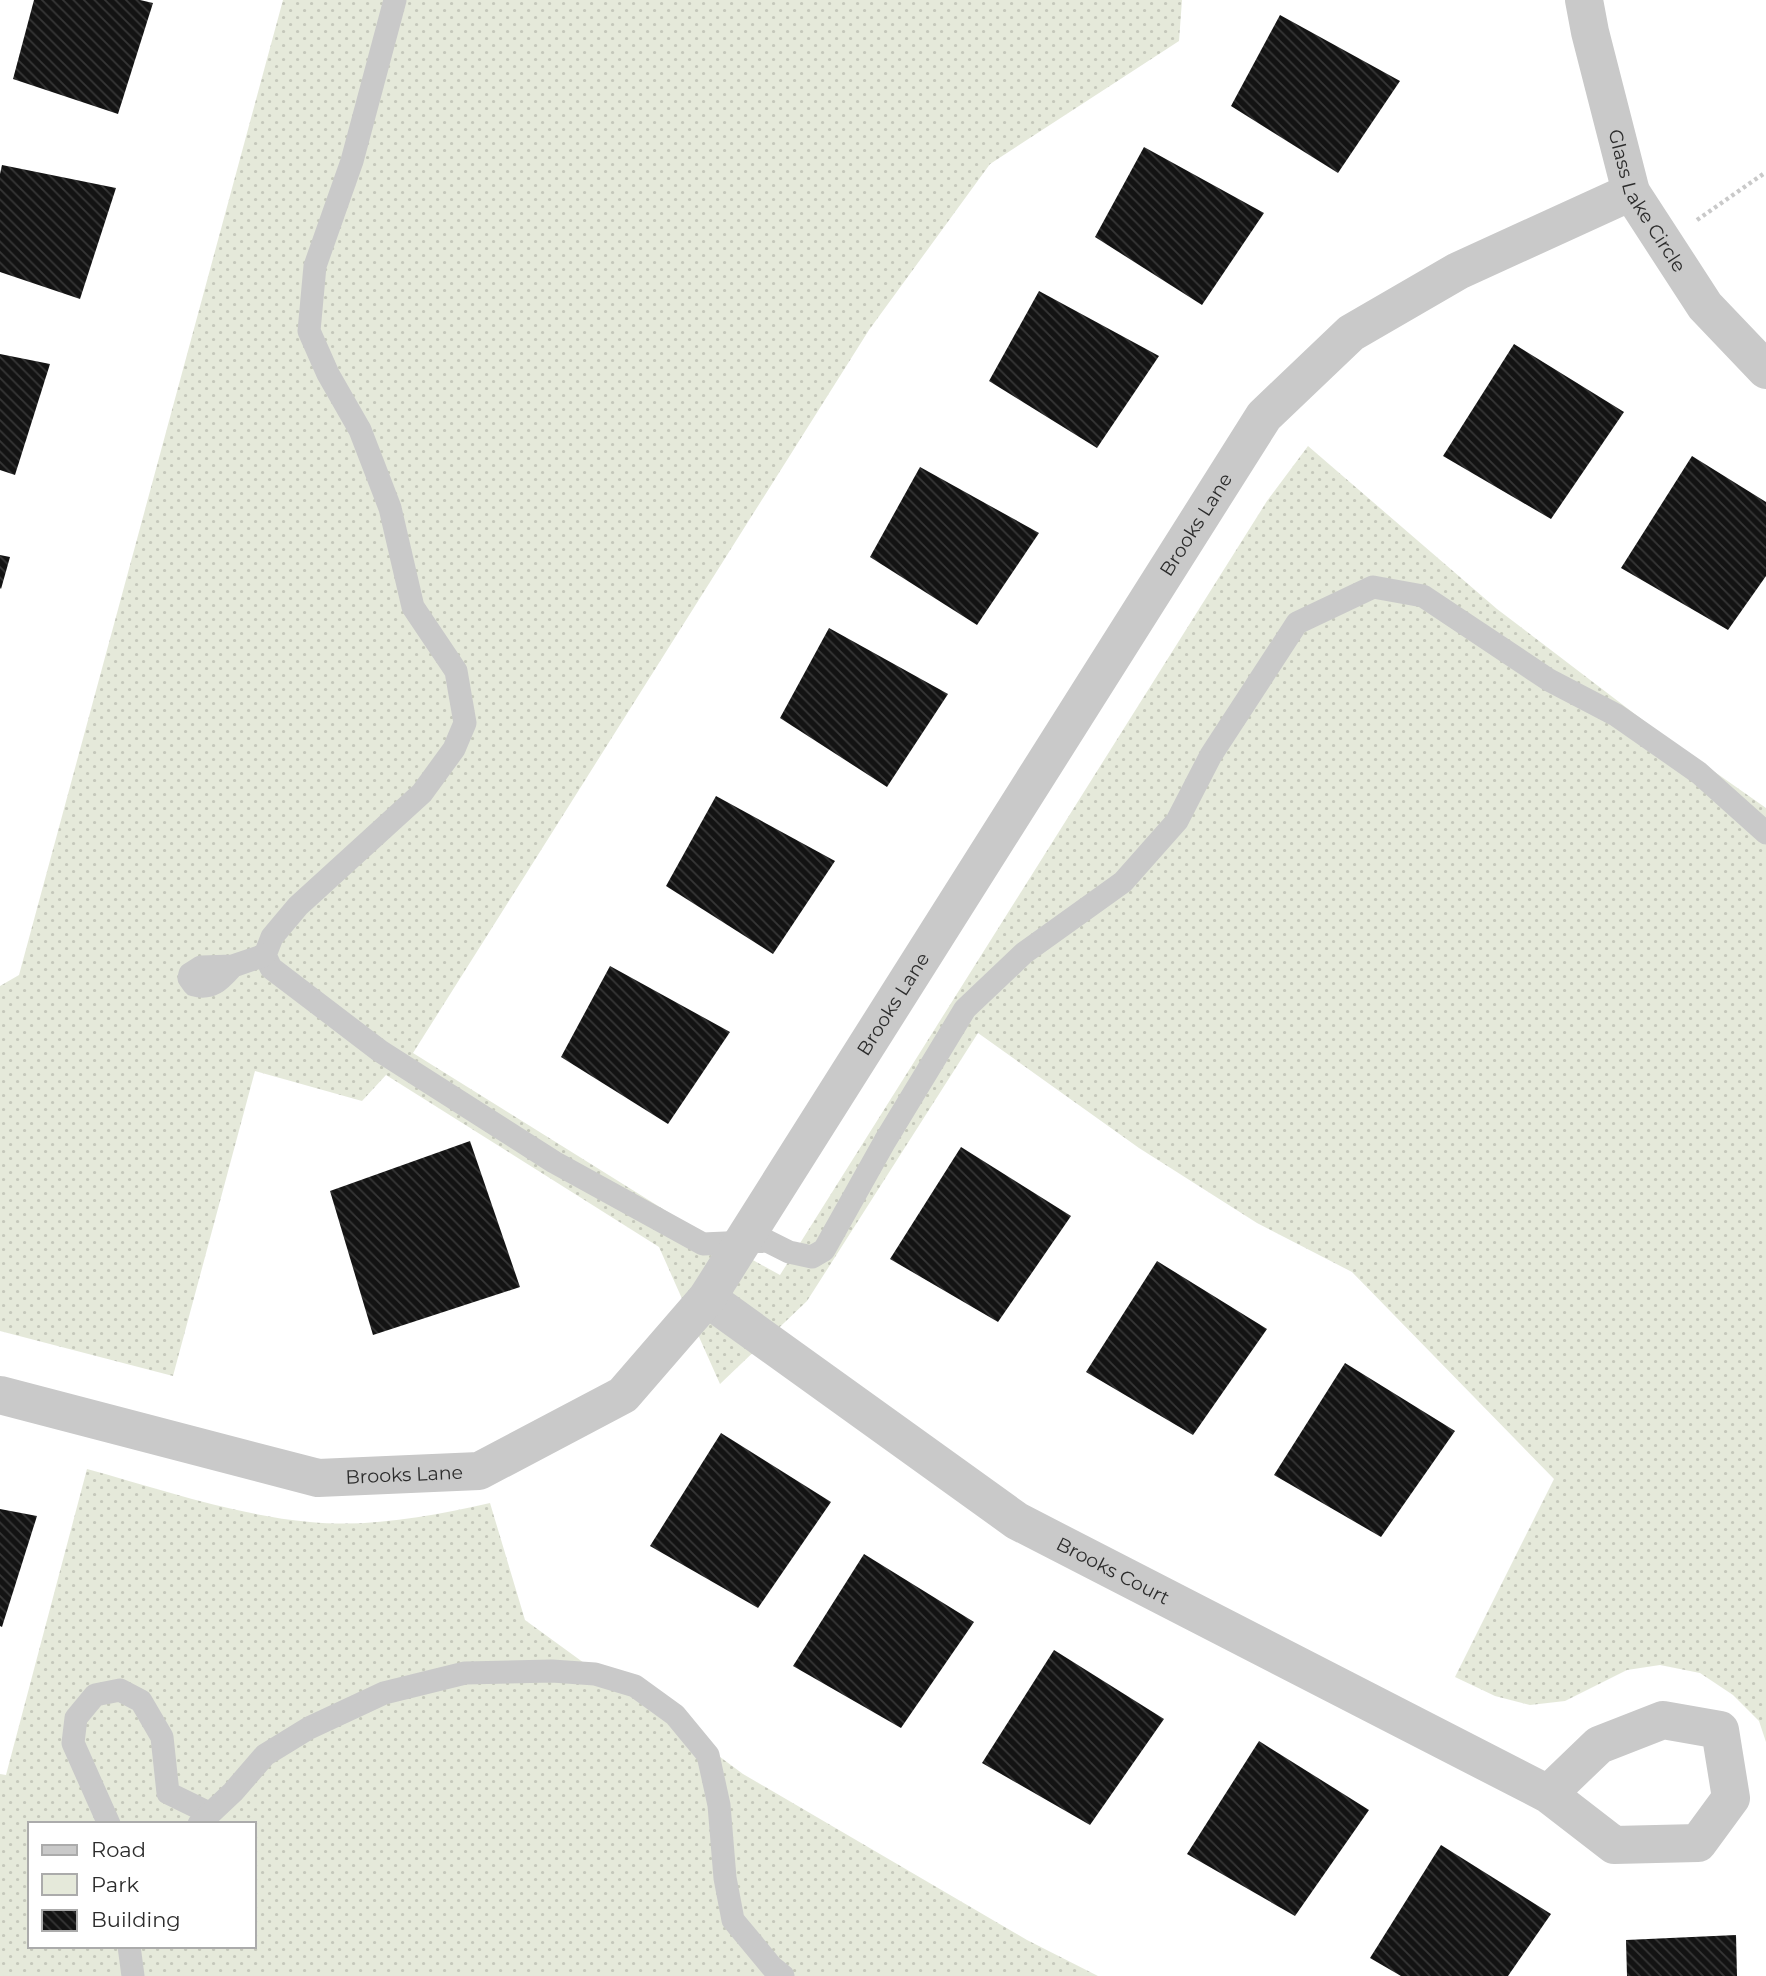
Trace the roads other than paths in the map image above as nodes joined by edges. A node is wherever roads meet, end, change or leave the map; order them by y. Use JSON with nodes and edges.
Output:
{"nodes":[{"id":1,"x":394,"y":0,"type":"edge"},
{"id":2,"x":1584,"y":0,"type":"edge"},
{"id":3,"x":1631,"y":192,"type":"junction"},
{"id":4,"x":1766,"y":370,"type":"edge"},
{"id":5,"x":1766,"y":833,"type":"edge"},
{"id":6,"x":265,"y":955,"type":"junction"},
{"id":7,"x":233,"y":966,"type":"dead end"},
{"id":8,"x":742,"y":1243,"type":"junction"},
{"id":9,"x":707,"y":1298,"type":"junction"},
{"id":10,"x":0,"y":1395,"type":"edge"},
{"id":11,"x":1548,"y":1794,"type":"junction"},
{"id":12,"x":204,"y":1818,"type":"edge"},
{"id":13,"x":108,"y":1822,"type":"edge"},
{"id":14,"x":129,"y":1948,"type":"edge"},
{"id":15,"x":133,"y":1976,"type":"edge"},
{"id":16,"x":783,"y":1976,"type":"edge"}],
"edges":[{"from":1,"to":6,"type":"lane"},
{"from":2,"to":3,"type":"street","name":"Glass Lake Circle"},
{"from":3,"to":4,"type":"street","name":"Glass Lake Circle"},
{"from":3,"to":8,"type":"street","name":"Brooks Lane"},
{"from":5,"to":8,"type":"lane"},
{"from":6,"to":7,"type":"lane"},
{"from":6,"to":8,"type":"lane"},
{"from":8,"to":9,"type":"street","name":"Brooks Lane"},
{"from":9,"to":10,"type":"street","name":"Brooks Lane"},
{"from":9,"to":11,"type":"street","name":"Brooks Court"},
{"from":11,"to":11,"type":"street","name":"Brooks Court"},
{"from":12,"to":13,"type":"lane"},
{"from":12,"to":16,"type":"lane"},
{"from":14,"to":15,"type":"lane"}]}
